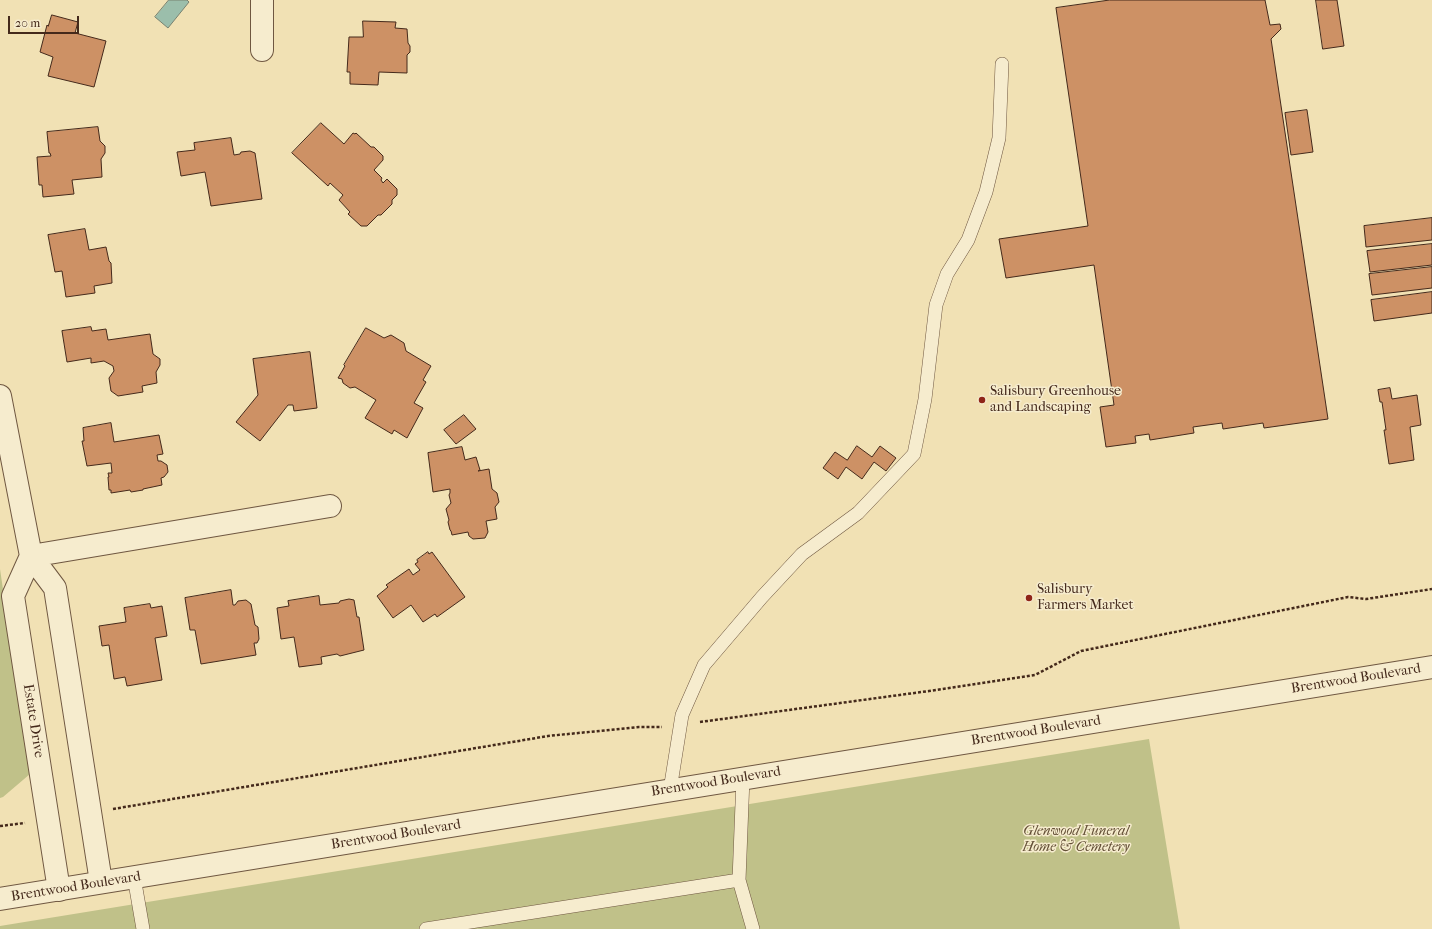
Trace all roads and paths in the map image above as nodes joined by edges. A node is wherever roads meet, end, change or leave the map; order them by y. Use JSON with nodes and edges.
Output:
{"nodes":[{"id":1,"x":262,"y":0,"type":"edge"},
{"id":2,"x":262,"y":50,"type":"dead end"},
{"id":3,"x":1002,"y":64,"type":"dead end"},
{"id":4,"x":0,"y":396,"type":"edge"},
{"id":5,"x":330,"y":506,"type":"dead end"},
{"id":6,"x":31,"y":556,"type":"junction"},
{"id":7,"x":1432,"y":589,"type":"edge"},
{"id":8,"x":1432,"y":667,"type":"edge"},
{"id":9,"x":680,"y":727,"type":"junction"},
{"id":10,"x":743,"y":778,"type":"junction"},
{"id":11,"x":670,"y":790,"type":"junction"},
{"id":12,"x":90,"y":813,"type":"junction"},
{"id":13,"x":48,"y":820,"type":"junction"},
{"id":14,"x":0,"y":826,"type":"edge"},
{"id":15,"x":134,"y":877,"type":"junction"},
{"id":16,"x":739,"y":880,"type":"junction"},
{"id":17,"x":101,"y":882,"type":"junction"},
{"id":18,"x":59,"y":890,"type":"junction"},
{"id":19,"x":0,"y":899,"type":"edge"},
{"id":20,"x":143,"y":929,"type":"edge"},
{"id":21,"x":426,"y":929,"type":"edge"},
{"id":22,"x":752,"y":929,"type":"edge"}],
"edges":[{"from":1,"to":2,"type":"street"},
{"from":3,"to":9,"type":"lane"},
{"from":4,"to":6,"type":"street"},
{"from":5,"to":6,"type":"street"},
{"from":6,"to":12,"type":"street"},
{"from":6,"to":13,"type":"street","name":"Estate Drive"},
{"from":7,"to":9,"type":"path"},
{"from":8,"to":10,"type":"street","name":"Brentwood Boulevard"},
{"from":9,"to":11,"type":"lane"},
{"from":9,"to":12,"type":"path"},
{"from":10,"to":11,"type":"street","name":"Brentwood Boulevard"},
{"from":10,"to":16,"type":"lane"},
{"from":11,"to":15,"type":"street","name":"Brentwood Boulevard"},
{"from":12,"to":17,"type":"street"},
{"from":13,"to":14,"type":"path"},
{"from":13,"to":18,"type":"street","name":"Estate Drive"},
{"from":15,"to":17,"type":"street","name":"Brentwood Boulevard"},
{"from":15,"to":20,"type":"lane"},
{"from":16,"to":21,"type":"lane"},
{"from":16,"to":22,"type":"lane"},
{"from":17,"to":18,"type":"street","name":"Brentwood Boulevard"},
{"from":18,"to":19,"type":"street","name":"Brentwood Boulevard"}]}
